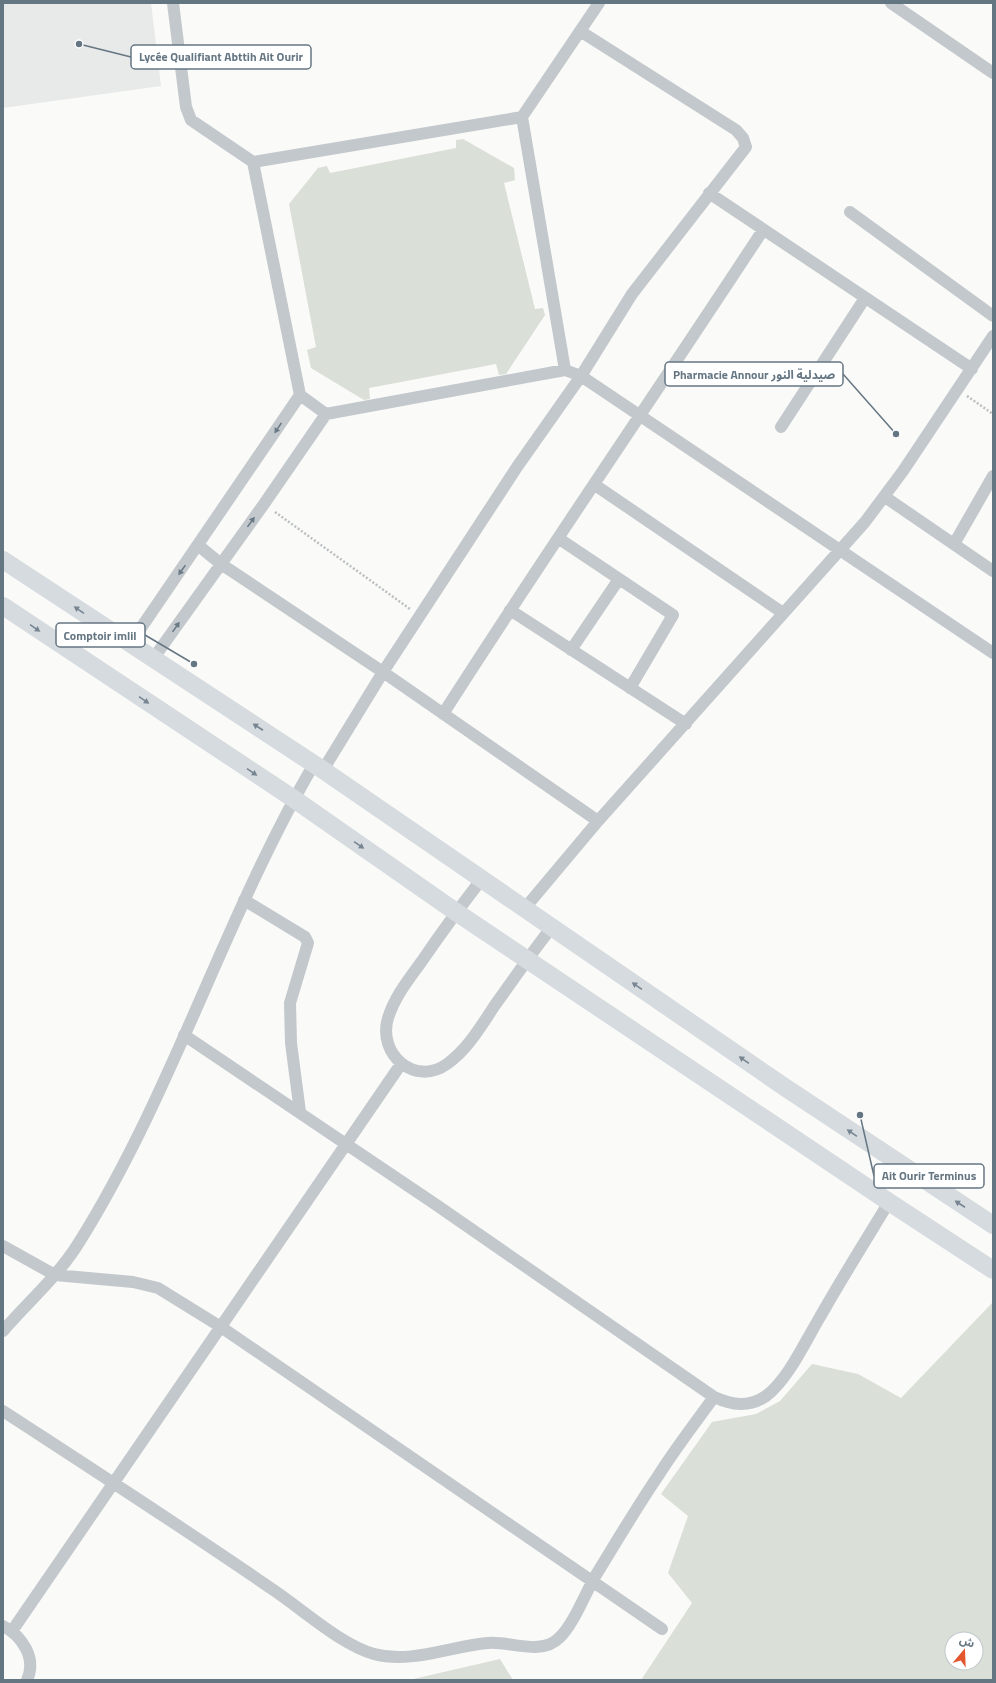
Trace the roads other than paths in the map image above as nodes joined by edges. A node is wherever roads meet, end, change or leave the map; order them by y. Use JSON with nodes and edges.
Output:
{"nodes":[{"id":1,"x":173,"y":3,"type":"edge"},
{"id":2,"x":599,"y":3,"type":"edge"},
{"id":3,"x":891,"y":3,"type":"edge"},
{"id":4,"x":580,"y":31,"type":"junction"},
{"id":5,"x":993,"y":73,"type":"edge"},
{"id":6,"x":522,"y":117,"type":"junction"},
{"id":7,"x":253,"y":162,"type":"junction"},
{"id":8,"x":709,"y":193,"type":"junction"},
{"id":9,"x":850,"y":212,"type":"dead end"},
{"id":10,"x":764,"y":230,"type":"junction"},
{"id":11,"x":865,"y":298,"type":"junction"},
{"id":12,"x":993,"y":316,"type":"edge"},
{"id":13,"x":993,"y":336,"type":"edge"},
{"id":14,"x":972,"y":369,"type":"junction"},
{"id":15,"x":565,"y":370,"type":"junction"},
{"id":16,"x":581,"y":376,"type":"junction"},
{"id":17,"x":300,"y":396,"type":"junction"},
{"id":18,"x":326,"y":414,"type":"junction"},
{"id":19,"x":641,"y":417,"type":"junction"},
{"id":20,"x":781,"y":427,"type":"dead end"},
{"id":21,"x":993,"y":476,"type":"edge"},
{"id":22,"x":595,"y":485,"type":"junction"},
{"id":23,"x":885,"y":496,"type":"junction"},
{"id":24,"x":558,"y":538,"type":"junction"},
{"id":25,"x":954,"y":544,"type":"junction"},
{"id":26,"x":198,"y":546,"type":"junction"},
{"id":27,"x":841,"y":550,"type":"junction"},
{"id":28,"x":3,"y":560,"type":"edge"},
{"id":29,"x":221,"y":564,"type":"junction"},
{"id":30,"x":993,"y":571,"type":"edge"},
{"id":31,"x":619,"y":579,"type":"junction"},
{"id":32,"x":3,"y":606,"type":"edge"},
{"id":33,"x":510,"y":610,"type":"junction"},
{"id":34,"x":783,"y":613,"type":"junction"},
{"id":35,"x":130,"y":644,"type":"junction"},
{"id":36,"x":571,"y":650,"type":"junction"},
{"id":37,"x":993,"y":653,"type":"edge"},
{"id":38,"x":153,"y":659,"type":"junction"},
{"id":39,"x":383,"y":672,"type":"junction"},
{"id":40,"x":630,"y":688,"type":"junction"},
{"id":41,"x":443,"y":714,"type":"junction"},
{"id":42,"x":686,"y":724,"type":"junction"},
{"id":43,"x":319,"y":767,"type":"junction"},
{"id":44,"x":294,"y":799,"type":"junction"},
{"id":45,"x":598,"y":821,"type":"junction"},
{"id":46,"x":482,"y":880,"type":"junction"},
{"id":47,"x":244,"y":900,"type":"junction"},
{"id":48,"x":525,"y":908,"type":"junction"},
{"id":49,"x":456,"y":912,"type":"junction"},
{"id":50,"x":552,"y":927,"type":"junction"},
{"id":51,"x":527,"y":958,"type":"junction"},
{"id":52,"x":184,"y":1035,"type":"junction"},
{"id":53,"x":401,"y":1064,"type":"junction"},
{"id":54,"x":300,"y":1112,"type":"junction"},
{"id":55,"x":347,"y":1143,"type":"junction"},
{"id":56,"x":889,"y":1202,"type":"junction"},
{"id":57,"x":993,"y":1225,"type":"edge"},
{"id":58,"x":3,"y":1246,"type":"edge"},
{"id":59,"x":993,"y":1270,"type":"edge"},
{"id":60,"x":55,"y":1275,"type":"junction"},
{"id":61,"x":221,"y":1327,"type":"junction"},
{"id":62,"x":3,"y":1330,"type":"edge"},
{"id":63,"x":714,"y":1397,"type":"junction"},
{"id":64,"x":3,"y":1411,"type":"edge"},
{"id":65,"x":113,"y":1484,"type":"junction"},
{"id":66,"x":591,"y":1582,"type":"junction"},
{"id":67,"x":8,"y":1629,"type":"edge"},
{"id":68,"x":662,"y":1629,"type":"dead end"},
{"id":69,"x":27,"y":1680,"type":"edge"}],
"edges":[{"from":1,"to":7,"type":"street"},
{"from":2,"to":4,"type":"street"},
{"from":3,"to":5,"type":"street"},
{"from":4,"to":6,"type":"street"},
{"from":4,"to":8,"type":"street"},
{"from":6,"to":7,"type":"street"},
{"from":6,"to":15,"type":"street"},
{"from":7,"to":17,"type":"street"},
{"from":8,"to":10,"type":"street"},
{"from":8,"to":16,"type":"street"},
{"from":9,"to":12,"type":"street"},
{"from":10,"to":11,"type":"street"},
{"from":10,"to":19,"type":"street"},
{"from":11,"to":14,"type":"street"},
{"from":11,"to":20,"type":"street"},
{"from":13,"to":14,"type":"street"},
{"from":14,"to":23,"type":"street"},
{"from":15,"to":16,"type":"street"},
{"from":15,"to":18,"type":"street"},
{"from":16,"to":19,"type":"street"},
{"from":16,"to":39,"type":"street"},
{"from":17,"to":18,"type":"street"},
{"from":17,"to":26,"type":"street","one_way":true},
{"from":29,"to":18,"type":"street","one_way":true},
{"from":19,"to":22,"type":"street"},
{"from":19,"to":27,"type":"street"},
{"from":21,"to":25,"type":"street"},
{"from":22,"to":24,"type":"street"},
{"from":22,"to":34,"type":"street"},
{"from":23,"to":25,"type":"street"},
{"from":23,"to":27,"type":"street"},
{"from":24,"to":31,"type":"street"},
{"from":24,"to":33,"type":"street"},
{"from":25,"to":30,"type":"street"},
{"from":26,"to":29,"type":"street"},
{"from":26,"to":35,"type":"street","one_way":true},
{"from":27,"to":34,"type":"street"},
{"from":27,"to":37,"type":"street"},
{"from":35,"to":28,"type":"main road","one_way":true},
{"from":38,"to":29,"type":"street","one_way":true},
{"from":29,"to":39,"type":"street"},
{"from":31,"to":36,"type":"street"},
{"from":31,"to":40,"type":"street"},
{"from":32,"to":44,"type":"main road","one_way":true},
{"from":33,"to":36,"type":"street"},
{"from":33,"to":41,"type":"street"},
{"from":34,"to":42,"type":"street"},
{"from":35,"to":38,"type":"main road"},
{"from":36,"to":40,"type":"street"},
{"from":43,"to":38,"type":"main road","one_way":true},
{"from":39,"to":41,"type":"street"},
{"from":39,"to":43,"type":"street"},
{"from":40,"to":42,"type":"street"},
{"from":41,"to":45,"type":"street"},
{"from":42,"to":45,"type":"street"},
{"from":43,"to":44,"type":"street"},
{"from":43,"to":46,"type":"main road"},
{"from":44,"to":47,"type":"street"},
{"from":44,"to":49,"type":"main road","one_way":true},
{"from":45,"to":48,"type":"street"},
{"from":46,"to":48,"type":"main road"},
{"from":46,"to":49,"type":"street"},
{"from":47,"to":52,"type":"street"},
{"from":47,"to":54,"type":"street"},
{"from":48,"to":50,"type":"main road"},
{"from":49,"to":51,"type":"main road"},
{"from":49,"to":53,"type":"street"},
{"from":50,"to":51,"type":"street"},
{"from":57,"to":50,"type":"main road","one_way":true},
{"from":51,"to":53,"type":"street"},
{"from":51,"to":56,"type":"main road"},
{"from":52,"to":54,"type":"street"},
{"from":52,"to":60,"type":"street"},
{"from":53,"to":55,"type":"street"},
{"from":54,"to":55,"type":"street"},
{"from":55,"to":61,"type":"street"},
{"from":55,"to":63,"type":"street"},
{"from":56,"to":59,"type":"main road"},
{"from":56,"to":63,"type":"street"},
{"from":58,"to":60,"type":"street"},
{"from":60,"to":61,"type":"street"},
{"from":60,"to":62,"type":"street"},
{"from":61,"to":65,"type":"street"},
{"from":61,"to":66,"type":"street"},
{"from":63,"to":66,"type":"street"},
{"from":64,"to":65,"type":"street"},
{"from":65,"to":66,"type":"street"},
{"from":65,"to":67,"type":"street"},
{"from":66,"to":68,"type":"street"},
{"from":67,"to":69,"type":"street"}]}
